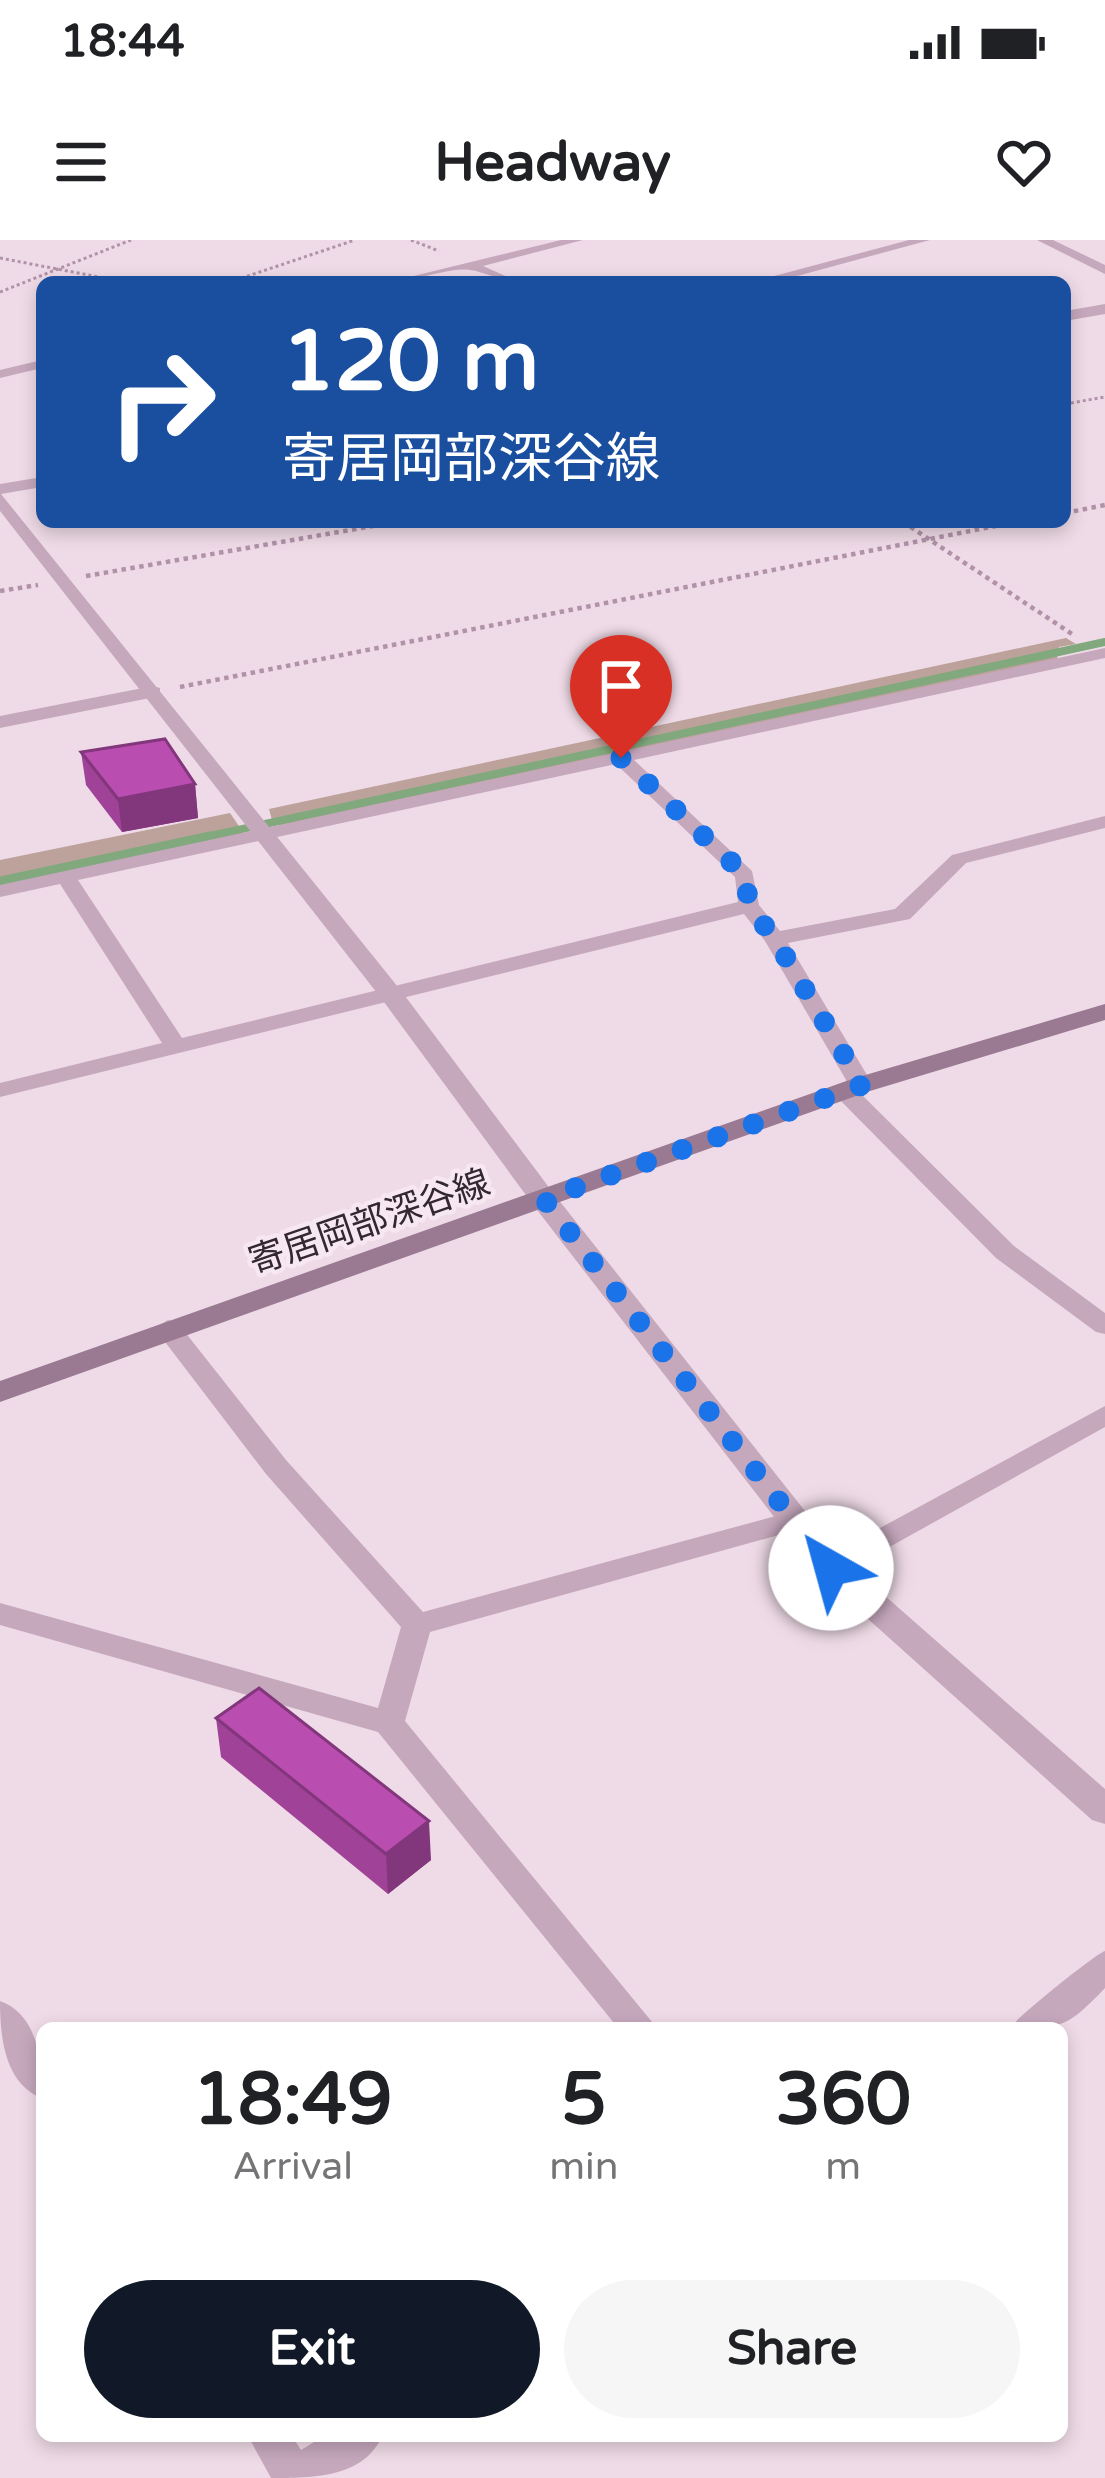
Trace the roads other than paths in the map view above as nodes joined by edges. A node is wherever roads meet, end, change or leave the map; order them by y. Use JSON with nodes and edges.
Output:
{"nodes":[{"id":1,"x":577,"y":240,"type":"edge"},
{"id":2,"x":924,"y":240,"type":"edge"},
{"id":3,"x":1043,"y":240,"type":"edge"},
{"id":4,"x":470,"y":265,"type":"junction"},
{"id":5,"x":1105,"y":270,"type":"edge"},
{"id":6,"x":422,"y":276,"type":"edge"},
{"id":7,"x":497,"y":276,"type":"edge"},
{"id":8,"x":783,"y":276,"type":"edge"},
{"id":9,"x":1105,"y":309,"type":"edge"},
{"id":10,"x":1071,"y":315,"type":"edge"},
{"id":11,"x":36,"y":365,"type":"edge"},
{"id":12,"x":0,"y":374,"type":"edge"},
{"id":13,"x":36,"y":483,"type":"edge"},
{"id":14,"x":0,"y":489,"type":"edge"},
{"id":15,"x":0,"y":499,"type":"edge"},
{"id":16,"x":1105,"y":654,"type":"edge"},
{"id":17,"x":153,"y":692,"type":"junction"},
{"id":18,"x":0,"y":722,"type":"edge"},
{"id":19,"x":621,"y":758,"type":"junction"},
{"id":20,"x":1105,"y":822,"type":"edge"},
{"id":21,"x":262,"y":836,"type":"junction"},
{"id":22,"x":65,"y":876,"type":"junction"},
{"id":23,"x":0,"y":891,"type":"edge"},
{"id":24,"x":749,"y":906,"type":"junction"},
{"id":25,"x":775,"y":939,"type":"junction"},
{"id":26,"x":393,"y":997,"type":"junction"},
{"id":27,"x":1105,"y":1012,"type":"edge"},
{"id":28,"x":177,"y":1048,"type":"junction"},
{"id":29,"x":853,"y":1088,"type":"junction"},
{"id":30,"x":0,"y":1090,"type":"edge"},
{"id":31,"x":544,"y":1199,"type":"junction"},
{"id":32,"x":1105,"y":1326,"type":"edge"},
{"id":33,"x":168,"y":1328,"type":"junction"},
{"id":34,"x":0,"y":1392,"type":"edge"},
{"id":35,"x":1105,"y":1415,"type":"edge"},
{"id":36,"x":794,"y":1521,"type":"junction"},
{"id":37,"x":831,"y":1568,"type":"junction"},
{"id":38,"x":0,"y":1614,"type":"edge"},
{"id":39,"x":417,"y":1625,"type":"junction"},
{"id":40,"x":389,"y":1723,"type":"junction"},
{"id":41,"x":1105,"y":1810,"type":"edge"},
{"id":42,"x":1105,"y":1965,"type":"edge"},
{"id":43,"x":0,"y":2016,"type":"edge"},
{"id":44,"x":634,"y":2022,"type":"edge"},
{"id":45,"x":1038,"y":2022,"type":"edge"},
{"id":46,"x":36,"y":2073,"type":"edge"},
{"id":47,"x":272,"y":2442,"type":"edge"},
{"id":48,"x":352,"y":2442,"type":"edge"},
{"id":49,"x":295,"y":2478,"type":"edge"}],
"edges":[{"from":1,"to":4,"type":"street"},
{"from":2,"to":8,"type":"street"},
{"from":3,"to":5,"type":"street"},
{"from":4,"to":6,"type":"street"},
{"from":4,"to":7,"type":"street"},
{"from":9,"to":10,"type":"street"},
{"from":11,"to":12,"type":"street"},
{"from":13,"to":14,"type":"street"},
{"from":15,"to":17,"type":"street"},
{"from":16,"to":19,"type":"street"},
{"from":17,"to":18,"type":"street"},
{"from":17,"to":21,"type":"street"},
{"from":19,"to":21,"type":"street"},
{"from":19,"to":24,"type":"street"},
{"from":20,"to":25,"type":"street"},
{"from":21,"to":22,"type":"street"},
{"from":21,"to":26,"type":"street"},
{"from":22,"to":23,"type":"street"},
{"from":22,"to":28,"type":"street"},
{"from":24,"to":25,"type":"street"},
{"from":24,"to":26,"type":"street"},
{"from":25,"to":29,"type":"street"},
{"from":26,"to":28,"type":"street"},
{"from":26,"to":31,"type":"street"},
{"from":27,"to":29,"type":"main road","name":"寄居岡部深谷線"},
{"from":28,"to":30,"type":"street"},
{"from":29,"to":31,"type":"main road","name":"寄居岡部深谷線"},
{"from":29,"to":32,"type":"street"},
{"from":31,"to":33,"type":"main road","name":"寄居岡部深谷線"},
{"from":31,"to":36,"type":"street"},
{"from":33,"to":34,"type":"main road","name":"寄居岡部深谷線"},
{"from":33,"to":39,"type":"street"},
{"from":35,"to":37,"type":"street"},
{"from":36,"to":37,"type":"street"},
{"from":36,"to":39,"type":"street"},
{"from":37,"to":41,"type":"street"},
{"from":38,"to":40,"type":"street"},
{"from":39,"to":40,"type":"street"},
{"from":40,"to":44,"type":"street"},
{"from":42,"to":45,"type":"street"},
{"from":43,"to":46,"type":"street"},
{"from":47,"to":49,"type":"street"},
{"from":48,"to":49,"type":"street"}]}
